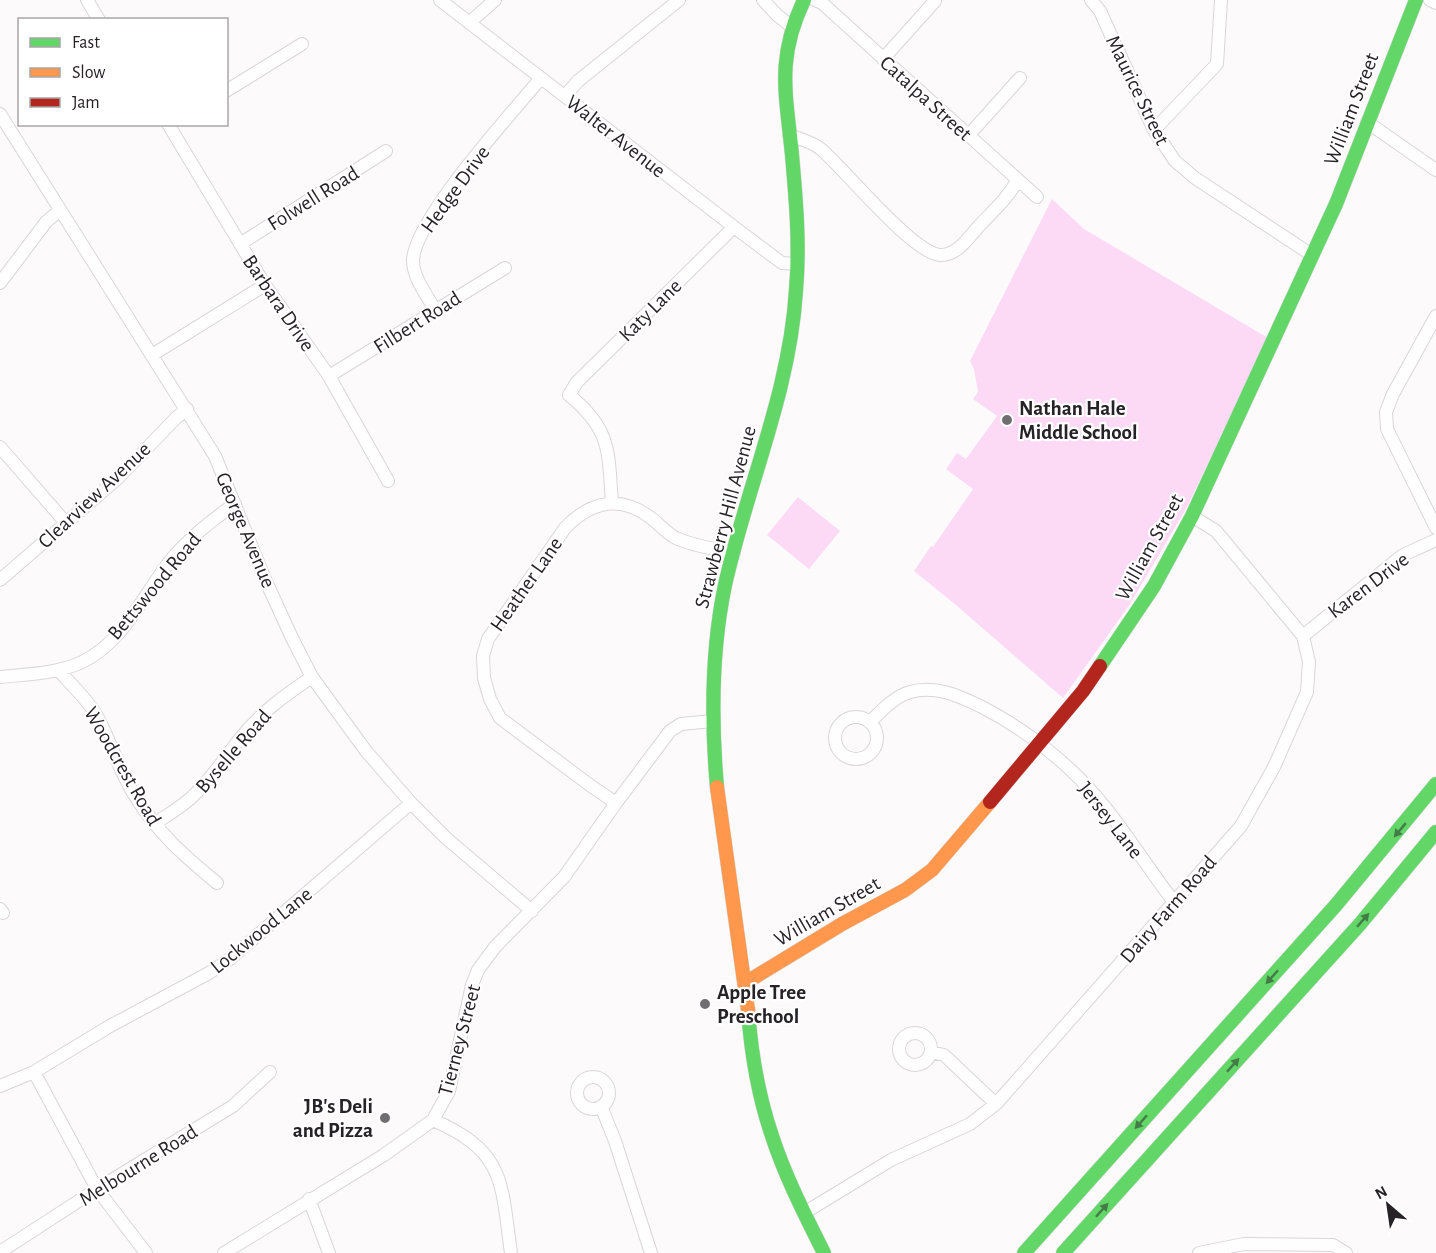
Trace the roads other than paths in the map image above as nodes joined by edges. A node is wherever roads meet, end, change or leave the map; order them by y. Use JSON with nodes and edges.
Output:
{"nodes":[{"id":1,"x":87,"y":0,"type":"edge"},
{"id":2,"x":440,"y":0,"type":"edge"},
{"id":3,"x":495,"y":0,"type":"edge"},
{"id":4,"x":679,"y":0,"type":"edge"},
{"id":5,"x":763,"y":0,"type":"edge"},
{"id":6,"x":804,"y":0,"type":"edge"},
{"id":7,"x":815,"y":0,"type":"edge"},
{"id":8,"x":1091,"y":0,"type":"edge"},
{"id":9,"x":1221,"y":0,"type":"edge"},
{"id":10,"x":1416,"y":0,"type":"edge"},
{"id":11,"x":1430,"y":0,"type":"edge"},
{"id":12,"x":935,"y":1,"type":"edge"},
{"id":13,"x":1436,"y":3,"type":"edge"},
{"id":14,"x":98,"y":18,"type":"edge"},
{"id":15,"x":469,"y":23,"type":"junction"},
{"id":16,"x":791,"y":26,"type":"junction"},
{"id":17,"x":302,"y":44,"type":"dead end"},
{"id":18,"x":883,"y":59,"type":"junction"},
{"id":19,"x":541,"y":78,"type":"junction"},
{"id":20,"x":1020,"y":78,"type":"dead end"},
{"id":21,"x":228,"y":91,"type":"edge"},
{"id":22,"x":565,"y":96,"type":"junction"},
{"id":23,"x":0,"y":114,"type":"edge"},
{"id":24,"x":1367,"y":122,"type":"junction"},
{"id":25,"x":172,"y":126,"type":"edge"},
{"id":26,"x":1154,"y":130,"type":"junction"},
{"id":27,"x":789,"y":135,"type":"junction"},
{"id":28,"x":968,"y":136,"type":"junction"},
{"id":29,"x":386,"y":152,"type":"dead end"},
{"id":30,"x":1436,"y":170,"type":"edge"},
{"id":31,"x":1017,"y":181,"type":"junction"},
{"id":32,"x":1037,"y":197,"type":"dead end"},
{"id":33,"x":59,"y":211,"type":"junction"},
{"id":34,"x":734,"y":227,"type":"junction"},
{"id":35,"x":240,"y":244,"type":"junction"},
{"id":36,"x":1312,"y":255,"type":"junction"},
{"id":37,"x":796,"y":264,"type":"junction"},
{"id":38,"x":505,"y":268,"type":"dead end"},
{"id":39,"x":0,"y":283,"type":"edge"},
{"id":40,"x":265,"y":285,"type":"junction"},
{"id":41,"x":436,"y":311,"type":"junction"},
{"id":42,"x":1436,"y":316,"type":"edge"},
{"id":43,"x":152,"y":355,"type":"junction"},
{"id":44,"x":329,"y":376,"type":"junction"},
{"id":45,"x":187,"y":409,"type":"junction"},
{"id":46,"x":0,"y":447,"type":"edge"},
{"id":47,"x":388,"y":481,"type":"dead end"},
{"id":48,"x":612,"y":503,"type":"junction"},
{"id":49,"x":235,"y":504,"type":"junction"},
{"id":50,"x":1192,"y":516,"type":"junction"},
{"id":51,"x":66,"y":523,"type":"junction"},
{"id":52,"x":1436,"y":528,"type":"edge"},
{"id":53,"x":1436,"y":540,"type":"edge"},
{"id":54,"x":734,"y":553,"type":"junction"},
{"id":55,"x":0,"y":580,"type":"edge"},
{"id":56,"x":1303,"y":636,"type":"junction"},
{"id":57,"x":58,"y":670,"type":"junction"},
{"id":58,"x":0,"y":677,"type":"edge"},
{"id":59,"x":312,"y":677,"type":"junction"},
{"id":60,"x":713,"y":721,"type":"junction"},
{"id":61,"x":870,"y":722,"type":"dead end"},
{"id":62,"x":1039,"y":745,"type":"junction"},
{"id":63,"x":1436,"y":784,"type":"edge"},
{"id":64,"x":411,"y":803,"type":"junction"},
{"id":65,"x":616,"y":803,"type":"junction"},
{"id":66,"x":154,"y":824,"type":"junction"},
{"id":67,"x":1436,"y":832,"type":"edge"},
{"id":68,"x":217,"y":883,"type":"dead end"},
{"id":69,"x":1174,"y":902,"type":"junction"},
{"id":70,"x":532,"y":911,"type":"junction"},
{"id":71,"x":745,"y":983,"type":"junction"},
{"id":72,"x":931,"y":1052,"type":"dead end"},
{"id":73,"x":34,"y":1072,"type":"junction"},
{"id":74,"x":270,"y":1072,"type":"dead end"},
{"id":75,"x":0,"y":1086,"type":"edge"},
{"id":76,"x":996,"y":1104,"type":"junction"},
{"id":77,"x":601,"y":1107,"type":"dead end"},
{"id":78,"x":433,"y":1120,"type":"junction"},
{"id":79,"x":97,"y":1189,"type":"junction"},
{"id":80,"x":309,"y":1200,"type":"junction"},
{"id":81,"x":804,"y":1213,"type":"junction"},
{"id":82,"x":239,"y":1249,"type":"edge"},
{"id":83,"x":0,"y":1252,"type":"edge"},
{"id":84,"x":146,"y":1253,"type":"edge"},
{"id":85,"x":224,"y":1253,"type":"edge"},
{"id":86,"x":329,"y":1253,"type":"edge"},
{"id":87,"x":511,"y":1253,"type":"edge"},
{"id":88,"x":651,"y":1253,"type":"edge"},
{"id":89,"x":824,"y":1253,"type":"edge"},
{"id":90,"x":1023,"y":1253,"type":"edge"},
{"id":91,"x":1063,"y":1253,"type":"edge"},
{"id":92,"x":1199,"y":1253,"type":"edge"},
{"id":93,"x":1346,"y":1253,"type":"edge"}],
"edges":[{"from":1,"to":14,"type":"street"},
{"from":2,"to":15,"type":"street","name":"Walter Avenue"},
{"from":3,"to":15,"type":"street"},
{"from":4,"to":22,"type":"street"},
{"from":5,"to":16,"type":"street"},
{"from":6,"to":16,"type":"main road","name":"Strawberry Hill Avenue"},
{"from":7,"to":18,"type":"street","name":"Catalpa Street"},
{"from":8,"to":26,"type":"street","name":"Maurice Street"},
{"from":9,"to":26,"type":"street"},
{"from":10,"to":24,"type":"main road","name":"William Street"},
{"from":11,"to":13,"type":"street"},
{"from":12,"to":18,"type":"street"},
{"from":15,"to":19,"type":"street","name":"Walter Avenue"},
{"from":16,"to":27,"type":"main road","name":"Strawberry Hill Avenue"},
{"from":17,"to":21,"type":"street"},
{"from":18,"to":28,"type":"street","name":"Catalpa Street"},
{"from":19,"to":22,"type":"street","name":"Walter Avenue"},
{"from":19,"to":41,"type":"street","name":"Hedge Drive"},
{"from":20,"to":28,"type":"street"},
{"from":22,"to":34,"type":"street","name":"Walter Avenue"},
{"from":23,"to":33,"type":"street","name":"George Avenue"},
{"from":24,"to":30,"type":"street"},
{"from":24,"to":36,"type":"main road","name":"William Street"},
{"from":25,"to":35,"type":"street","name":"Barbara Drive"},
{"from":26,"to":36,"type":"street","name":"Maurice Street"},
{"from":27,"to":31,"type":"street"},
{"from":27,"to":37,"type":"main road","name":"Strawberry Hill Avenue"},
{"from":28,"to":31,"type":"street","name":"Catalpa Street"},
{"from":29,"to":35,"type":"street","name":"Folwell Road"},
{"from":31,"to":32,"type":"street","name":"Catalpa Street"},
{"from":33,"to":39,"type":"street"},
{"from":33,"to":43,"type":"street","name":"George Avenue"},
{"from":34,"to":37,"type":"street","name":"Walter Avenue"},
{"from":34,"to":48,"type":"street","name":"Katy Lane"},
{"from":35,"to":40,"type":"street","name":"Barbara Drive"},
{"from":36,"to":50,"type":"main road","name":"William Street"},
{"from":37,"to":54,"type":"main road","name":"Strawberry Hill Avenue"},
{"from":38,"to":41,"type":"street","name":"Filbert Road"},
{"from":40,"to":43,"type":"street"},
{"from":40,"to":44,"type":"street","name":"Barbara Drive"},
{"from":41,"to":44,"type":"street","name":"Filbert Road"},
{"from":42,"to":52,"type":"street"},
{"from":43,"to":45,"type":"street","name":"George Avenue"},
{"from":44,"to":47,"type":"street","name":"Barbara Drive"},
{"from":45,"to":49,"type":"street","name":"George Avenue"},
{"from":45,"to":51,"type":"street","name":"Clearview Avenue"},
{"from":46,"to":51,"type":"street"},
{"from":48,"to":54,"type":"street"},
{"from":48,"to":65,"type":"street","name":"Heather Lane"},
{"from":49,"to":57,"type":"street","name":"Bettswood Road"},
{"from":49,"to":59,"type":"street","name":"George Avenue"},
{"from":50,"to":56,"type":"street","name":"Dairy Farm Road"},
{"from":50,"to":62,"type":"main road","name":"William Street"},
{"from":51,"to":55,"type":"street","name":"Clearview Avenue"},
{"from":53,"to":56,"type":"street","name":"Karen Drive"},
{"from":54,"to":60,"type":"main road","name":"Strawberry Hill Avenue"},
{"from":56,"to":69,"type":"street","name":"Dairy Farm Road"},
{"from":57,"to":58,"type":"street","name":"Bettswood Road"},
{"from":57,"to":66,"type":"street","name":"Woodcrest Road"},
{"from":59,"to":64,"type":"street","name":"George Avenue"},
{"from":59,"to":66,"type":"street","name":"Byselle Road"},
{"from":60,"to":65,"type":"street","name":"Tierney Street"},
{"from":60,"to":71,"type":"main road","name":"Strawberry Hill Avenue"},
{"from":61,"to":62,"type":"street","name":"Jersey Lane"},
{"from":62,"to":69,"type":"street","name":"Jersey Lane"},
{"from":62,"to":71,"type":"main road","name":"William Street"},
{"from":63,"to":90,"type":"main road","one_way":true},
{"from":64,"to":70,"type":"street","name":"George Avenue"},
{"from":64,"to":73,"type":"street","name":"Lockwood Lane"},
{"from":65,"to":70,"type":"street","name":"Tierney Street"},
{"from":66,"to":68,"type":"street","name":"Woodcrest Road"},
{"from":91,"to":67,"type":"main road","one_way":true},
{"from":69,"to":76,"type":"street","name":"Dairy Farm Road"},
{"from":70,"to":78,"type":"street","name":"Tierney Street"},
{"from":71,"to":81,"type":"main road","name":"Strawberry Hill Avenue"},
{"from":72,"to":76,"type":"street"},
{"from":73,"to":75,"type":"street","name":"Lockwood Lane"},
{"from":73,"to":79,"type":"street"},
{"from":74,"to":79,"type":"street","name":"Melbourne Road"},
{"from":76,"to":81,"type":"street","name":"Dairy Farm Road"},
{"from":77,"to":88,"type":"street"},
{"from":78,"to":80,"type":"street","name":"Tierney Street"},
{"from":78,"to":87,"type":"street"},
{"from":79,"to":83,"type":"street","name":"Melbourne Road"},
{"from":79,"to":84,"type":"street"},
{"from":80,"to":82,"type":"street","name":"Tierney Street"},
{"from":80,"to":86,"type":"street"},
{"from":81,"to":89,"type":"main road","name":"Strawberry Hill Avenue"},
{"from":82,"to":85,"type":"street","name":"Tierney Street"},
{"from":92,"to":93,"type":"street"}]}
